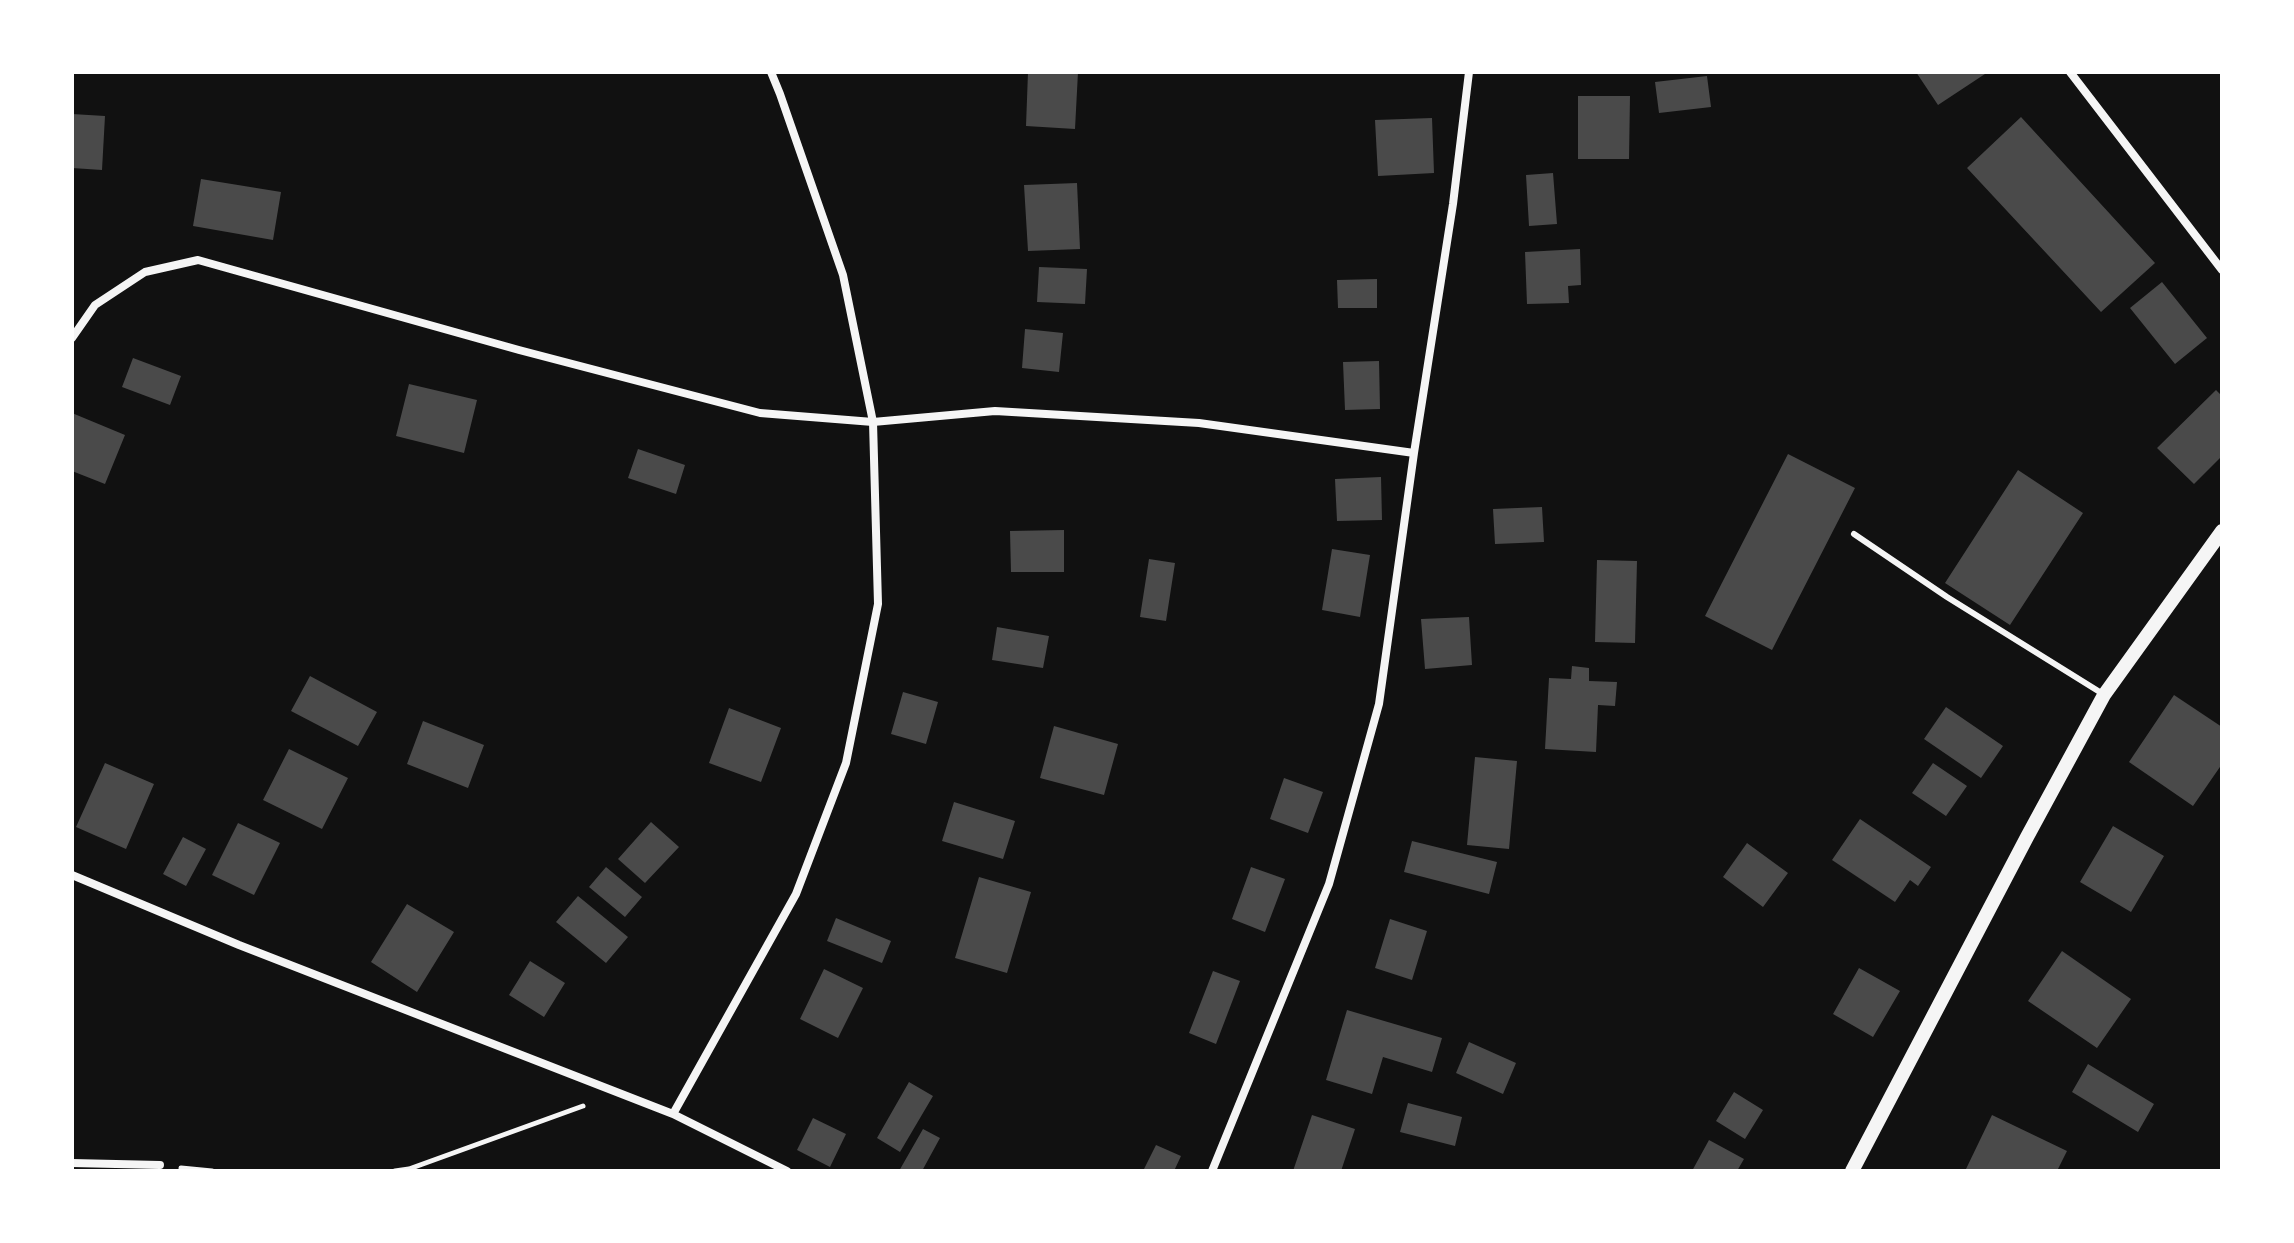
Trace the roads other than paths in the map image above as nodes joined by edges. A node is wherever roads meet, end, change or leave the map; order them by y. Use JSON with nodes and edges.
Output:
{"nodes":[{"id":1,"x":771,"y":72,"type":"edge"},
{"id":2,"x":1469,"y":72,"type":"edge"},
{"id":3,"x":2070,"y":72,"type":"edge"},
{"id":4,"x":2222,"y":270,"type":"edge"},
{"id":5,"x":72,"y":338,"type":"edge"},
{"id":6,"x":873,"y":422,"type":"junction"},
{"id":7,"x":1414,"y":453,"type":"junction"},
{"id":8,"x":2222,"y":531,"type":"edge"},
{"id":9,"x":1854,"y":534,"type":"dead end"},
{"id":10,"x":2104,"y":695,"type":"junction"},
{"id":11,"x":72,"y":875,"type":"edge"},
{"id":12,"x":673,"y":1114,"type":"junction"},
{"id":13,"x":72,"y":1163,"type":"edge"},
{"id":14,"x":160,"y":1165,"type":"dead end"},
{"id":15,"x":787,"y":1171,"type":"edge"},
{"id":16,"x":1212,"y":1171,"type":"edge"},
{"id":17,"x":1852,"y":1171,"type":"edge"}],
"edges":[{"from":1,"to":6,"type":"street"},
{"from":2,"to":7,"type":"street"},
{"from":3,"to":4,"type":"street"},
{"from":5,"to":6,"type":"street"},
{"from":6,"to":7,"type":"street"},
{"from":6,"to":12,"type":"street"},
{"from":7,"to":16,"type":"street"},
{"from":8,"to":10,"type":"street"},
{"from":9,"to":10,"type":"lane"},
{"from":10,"to":17,"type":"street"},
{"from":11,"to":12,"type":"street"},
{"from":12,"to":15,"type":"street"},
{"from":13,"to":14,"type":"street"}]}
